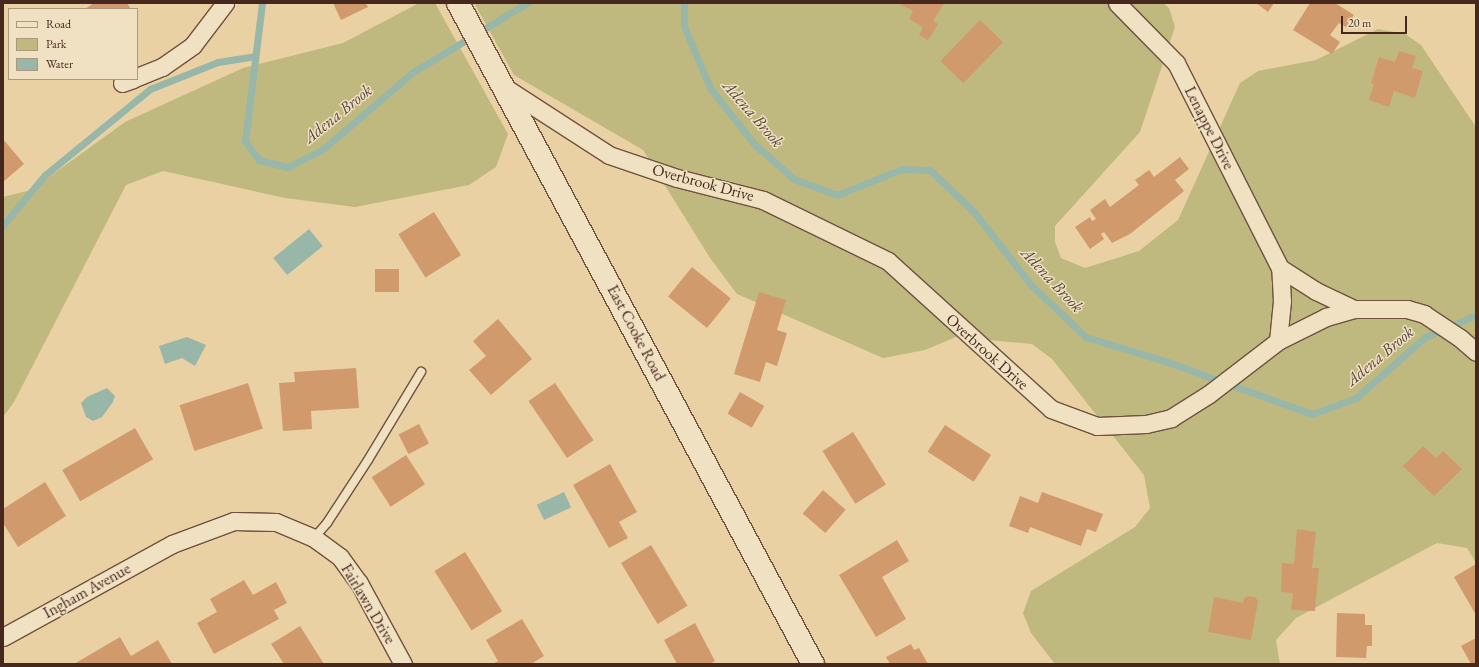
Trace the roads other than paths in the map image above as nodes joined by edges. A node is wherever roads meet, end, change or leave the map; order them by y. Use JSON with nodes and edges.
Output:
{"nodes":[{"id":1,"x":225,"y":3,"type":"edge"},
{"id":2,"x":458,"y":3,"type":"edge"},
{"id":3,"x":1117,"y":3,"type":"edge"},
{"id":4,"x":138,"y":77,"type":"edge"},
{"id":5,"x":504,"y":87,"type":"junction"},
{"id":6,"x":1280,"y":268,"type":"junction"},
{"id":7,"x":1354,"y":309,"type":"junction"},
{"id":8,"x":1278,"y":341,"type":"junction"},
{"id":9,"x":1476,"y":352,"type":"edge"},
{"id":10,"x":421,"y":372,"type":"dead end"},
{"id":11,"x":314,"y":538,"type":"junction"},
{"id":12,"x":172,"y":544,"type":"joint"},
{"id":13,"x":3,"y":637,"type":"edge"},
{"id":14,"x":403,"y":664,"type":"edge"},
{"id":15,"x":813,"y":664,"type":"edge"}],
"edges":[{"from":1,"to":4,"type":"street"},
{"from":2,"to":5,"type":"main road","name":"East Cooke Road"},
{"from":3,"to":6,"type":"street","name":"Lenappe Drive"},
{"from":5,"to":8,"type":"street","name":"Overbrook Drive"},
{"from":5,"to":15,"type":"main road","name":"East Cooke Road"},
{"from":6,"to":7,"type":"street"},
{"from":6,"to":8,"type":"street","name":"Lenappe Drive"},
{"from":7,"to":8,"type":"street","name":"Overbrook Drive"},
{"from":7,"to":9,"type":"street","name":"Overbrook Drive"},
{"from":10,"to":11,"type":"lane"},
{"from":11,"to":12,"type":"street","name":"Fairlawn Drive"},
{"from":11,"to":14,"type":"street","name":"Fairlawn Drive"},
{"from":12,"to":13,"type":"street","name":"Ingham Avenue"}]}
